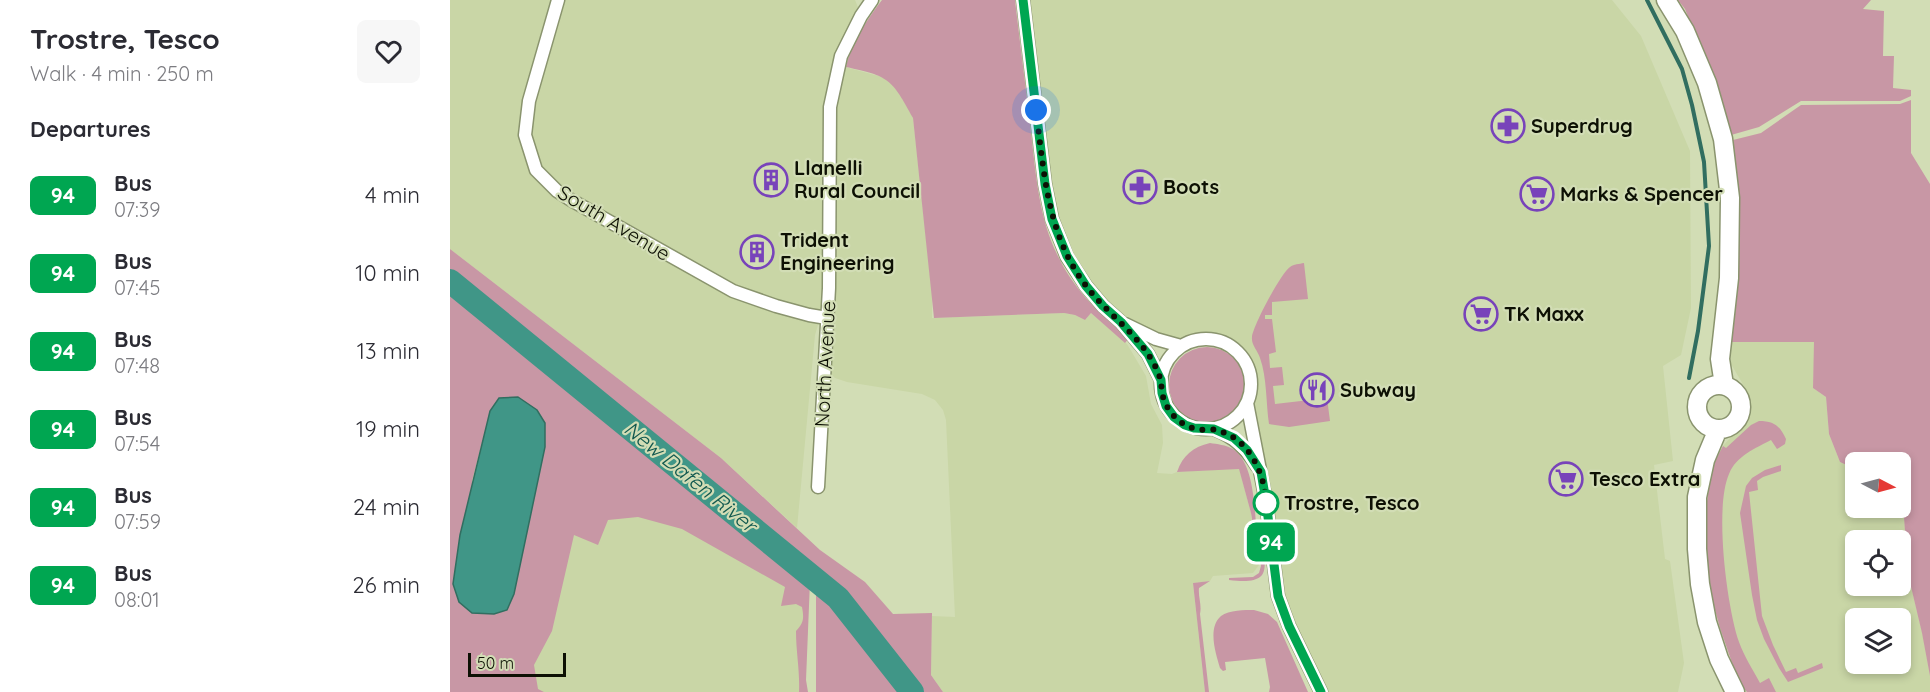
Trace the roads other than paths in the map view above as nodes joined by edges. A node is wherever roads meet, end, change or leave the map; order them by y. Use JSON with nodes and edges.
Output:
{"nodes":[{"id":1,"x":558,"y":0,"type":"edge"},
{"id":2,"x":872,"y":0,"type":"edge"},
{"id":3,"x":1023,"y":0,"type":"edge"},
{"id":4,"x":1666,"y":0,"type":"edge"},
{"id":5,"x":827,"y":318,"type":"junction"},
{"id":6,"x":1121,"y":322,"type":"junction"},
{"id":7,"x":1181,"y":346,"type":"junction"},
{"id":8,"x":1161,"y":380,"type":"junction"},
{"id":9,"x":1724,"y":385,"type":"junction"},
{"id":10,"x":1247,"y":403,"type":"junction"},
{"id":11,"x":1214,"y":429,"type":"junction"},
{"id":12,"x":1718,"y":429,"type":"junction"},
{"id":13,"x":1261,"y":472,"type":"junction"},
{"id":14,"x":818,"y":487,"type":"dead end"},
{"id":15,"x":1321,"y":692,"type":"edge"},
{"id":16,"x":1736,"y":692,"type":"edge"}],
"edges":[{"from":1,"to":5,"type":"street","name":"South Avenue"},
{"from":2,"to":5,"type":"street","name":"North Avenue"},
{"from":3,"to":6,"type":"street"},
{"from":4,"to":9,"type":"main road"},
{"from":5,"to":14,"type":"street","name":"North Avenue"},
{"from":6,"to":7,"type":"street"},
{"from":6,"to":8,"type":"street"},
{"from":7,"to":8,"type":"street"},
{"from":7,"to":10,"type":"street"},
{"from":8,"to":11,"type":"street"},
{"from":9,"to":12,"type":"main road"},
{"from":9,"to":12,"type":"main road"},
{"from":10,"to":11,"type":"street"},
{"from":10,"to":13,"type":"street"},
{"from":11,"to":13,"type":"street"},
{"from":12,"to":16,"type":"main road"},
{"from":13,"to":15,"type":"street"}]}
